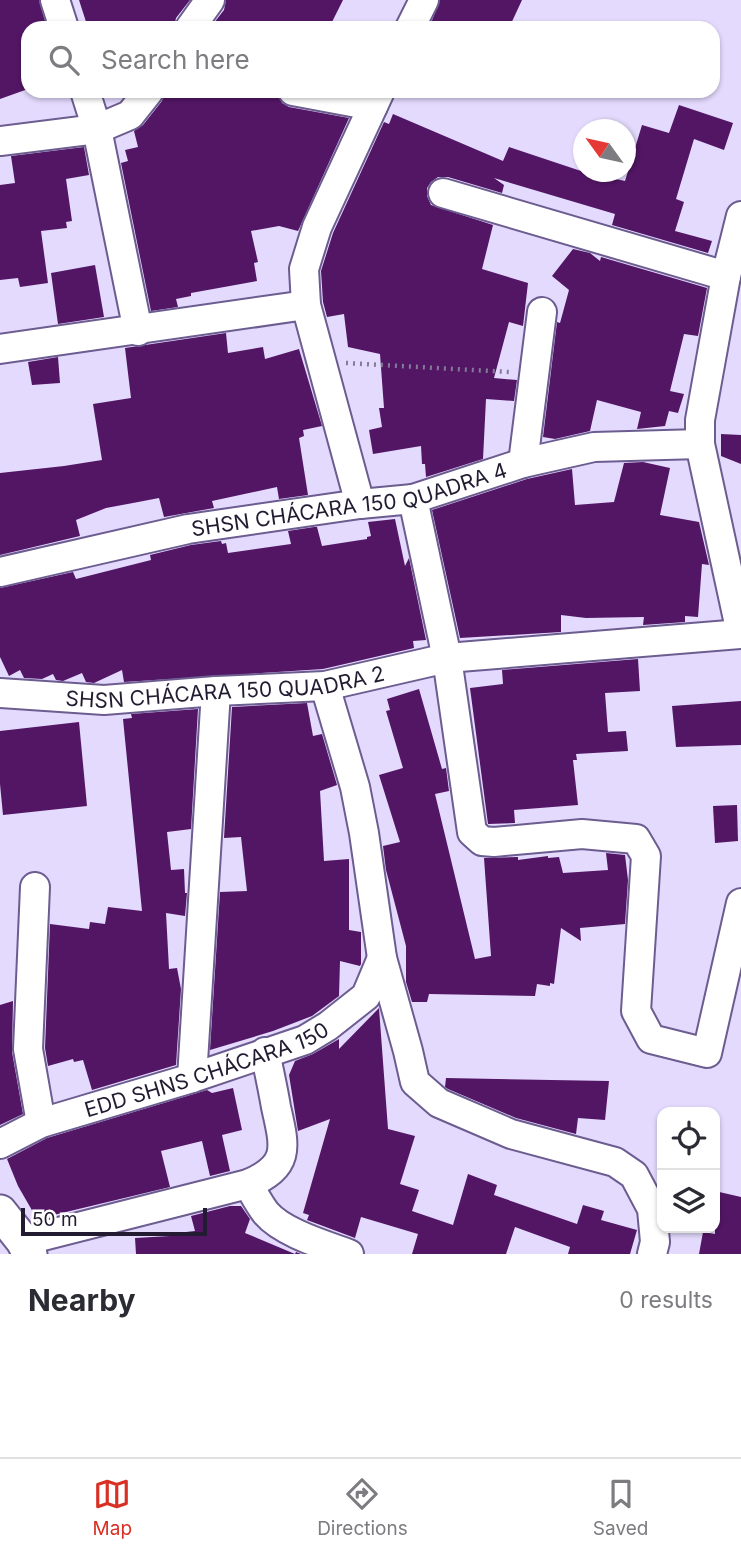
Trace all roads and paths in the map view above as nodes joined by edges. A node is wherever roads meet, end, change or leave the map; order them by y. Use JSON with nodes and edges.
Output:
{"nodes":[{"id":1,"x":55,"y":0,"type":"edge"},
{"id":2,"x":209,"y":0,"type":"edge"},
{"id":3,"x":424,"y":0,"type":"edge"},
{"id":4,"x":62,"y":21,"type":"edge"},
{"id":5,"x":195,"y":21,"type":"edge"},
{"id":6,"x":414,"y":21,"type":"edge"},
{"id":7,"x":87,"y":98,"type":"edge"},
{"id":8,"x":143,"y":98,"type":"edge"},
{"id":9,"x":376,"y":99,"type":"edge"},
{"id":10,"x":97,"y":129,"type":"junction"},
{"id":11,"x":0,"y":141,"type":"edge"},
{"id":12,"x":443,"y":193,"type":"dead end"},
{"id":13,"x":741,"y":216,"type":"edge"},
{"id":14,"x":726,"y":276,"type":"junction"},
{"id":15,"x":306,"y":305,"type":"junction"},
{"id":16,"x":542,"y":312,"type":"dead end"},
{"id":17,"x":138,"y":331,"type":"junction"},
{"id":18,"x":0,"y":349,"type":"edge"},
{"id":19,"x":321,"y":362,"type":"junction"},
{"id":20,"x":535,"y":373,"type":"junction"},
{"id":21,"x":701,"y":444,"type":"junction"},
{"id":22,"x":523,"y":463,"type":"junction"},
{"id":23,"x":413,"y":499,"type":"junction"},
{"id":24,"x":360,"y":504,"type":"junction"},
{"id":25,"x":0,"y":572,"type":"edge"},
{"id":26,"x":741,"y":634,"type":"edge"},
{"id":27,"x":447,"y":659,"type":"junction"},
{"id":28,"x":325,"y":686,"type":"junction"},
{"id":29,"x":216,"y":691,"type":"junction"},
{"id":30,"x":0,"y":693,"type":"edge"},
{"id":31,"x":35,"y":887,"type":"dead end"},
{"id":32,"x":741,"y":903,"type":"edge"},
{"id":33,"x":382,"y":958,"type":"junction"},
{"id":34,"x":265,"y":1052,"type":"junction"},
{"id":35,"x":192,"y":1078,"type":"junction"},
{"id":36,"x":41,"y":1123,"type":"junction"},
{"id":37,"x":0,"y":1144,"type":"edge"},
{"id":38,"x":248,"y":1185,"type":"junction"},
{"id":39,"x":0,"y":1212,"type":"edge"},
{"id":40,"x":26,"y":1248,"type":"edge"},
{"id":41,"x":349,"y":1254,"type":"edge"},
{"id":42,"x":652,"y":1254,"type":"edge"}],
"edges":[{"from":1,"to":4,"type":"street"},
{"from":2,"to":5,"type":"street"},
{"from":3,"to":6,"type":"street"},
{"from":7,"to":10,"type":"street"},
{"from":8,"to":10,"type":"street"},
{"from":9,"to":15,"type":"street"},
{"from":10,"to":11,"type":"street"},
{"from":10,"to":17,"type":"street"},
{"from":12,"to":14,"type":"street"},
{"from":13,"to":14,"type":"street"},
{"from":14,"to":21,"type":"street"},
{"from":15,"to":17,"type":"street"},
{"from":15,"to":19,"type":"street"},
{"from":16,"to":20,"type":"street"},
{"from":17,"to":18,"type":"street"},
{"from":19,"to":20,"type":"path"},
{"from":19,"to":24,"type":"street"},
{"from":20,"to":22,"type":"street"},
{"from":21,"to":22,"type":"street","name":"SHSN CHÁCARA 150 QUADRA 4"},
{"from":21,"to":26,"type":"street"},
{"from":22,"to":23,"type":"street","name":"SHSN CHÁCARA 150 QUADRA 4"},
{"from":23,"to":24,"type":"street","name":"SHSN CHÁCARA 150 QUADRA 4"},
{"from":23,"to":27,"type":"street"},
{"from":24,"to":25,"type":"street","name":"SHSN CHÁCARA 150 QUADRA 4"},
{"from":26,"to":27,"type":"street","name":"SHSN CHÁCARA 150 QUADRA 2"},
{"from":27,"to":28,"type":"street","name":"SHSN CHÁCARA 150 QUADRA 2"},
{"from":27,"to":32,"type":"street"},
{"from":28,"to":29,"type":"street","name":"SHSN CHÁCARA 150 QUADRA 2"},
{"from":28,"to":33,"type":"street"},
{"from":29,"to":30,"type":"street","name":"SHSN CHÁCARA 150 QUADRA 2"},
{"from":29,"to":35,"type":"street"},
{"from":31,"to":36,"type":"street"},
{"from":33,"to":34,"type":"street","name":"EDD SHNS CHÁCARA 150"},
{"from":33,"to":42,"type":"street"},
{"from":34,"to":35,"type":"street","name":"EDD SHNS CHÁCARA 150"},
{"from":34,"to":38,"type":"street"},
{"from":35,"to":36,"type":"street","name":"EDD SHNS CHÁCARA 150"},
{"from":36,"to":37,"type":"street","name":"EDD SHNS CHÁCARA 150"},
{"from":38,"to":40,"type":"street"},
{"from":38,"to":41,"type":"street"},
{"from":39,"to":40,"type":"street"}]}
